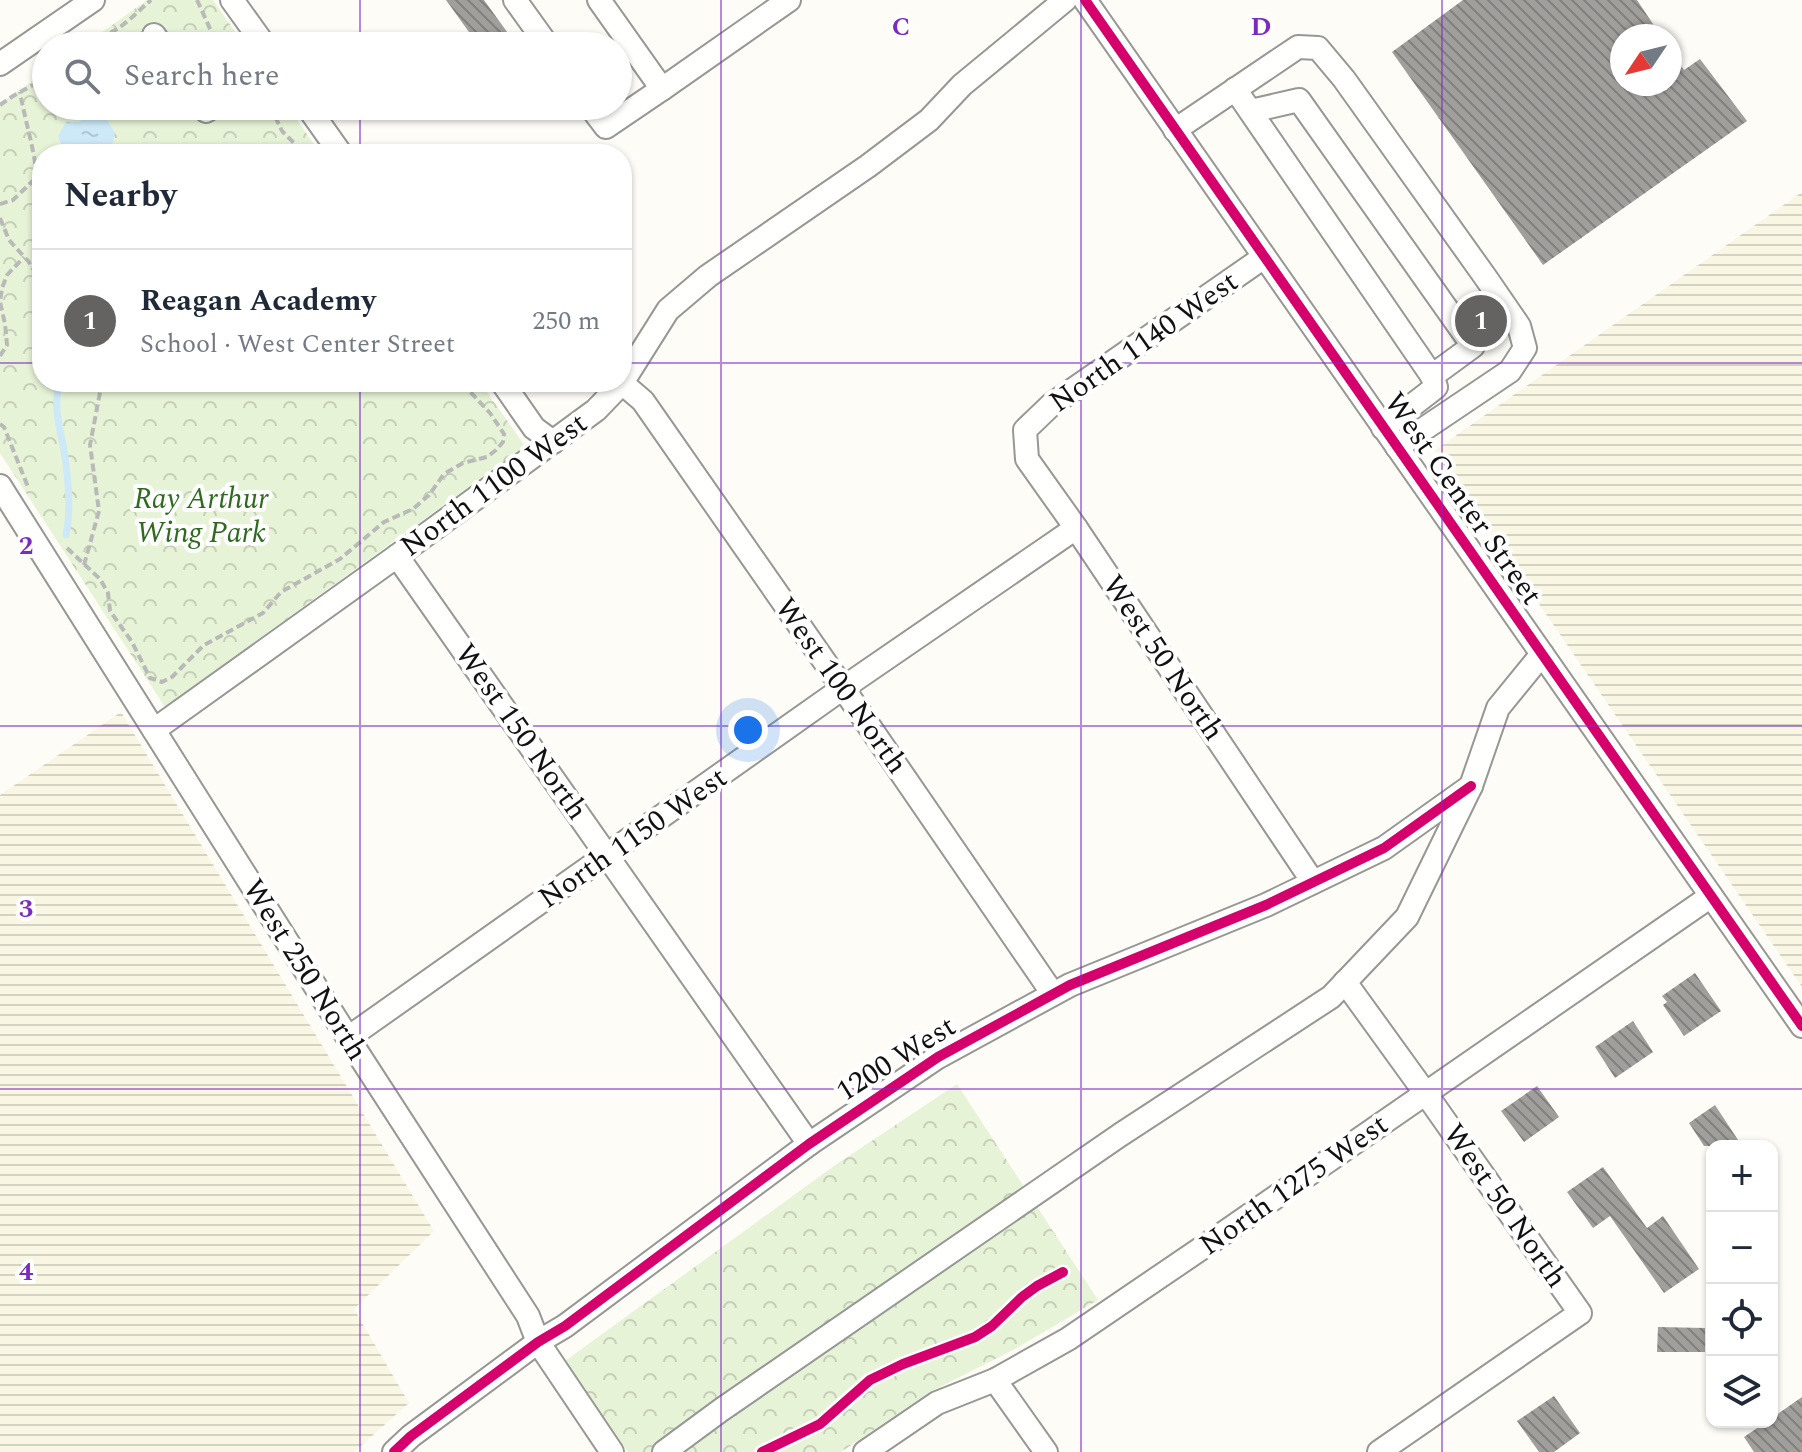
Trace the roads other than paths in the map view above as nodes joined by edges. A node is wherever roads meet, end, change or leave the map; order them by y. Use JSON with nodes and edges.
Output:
{"nodes":[{"id":1,"x":93,"y":0,"type":"edge"},
{"id":2,"x":232,"y":0,"type":"edge"},
{"id":3,"x":515,"y":0,"type":"edge"},
{"id":4,"x":599,"y":0,"type":"edge"},
{"id":5,"x":789,"y":0,"type":"edge"},
{"id":6,"x":1065,"y":0,"type":"edge"},
{"id":7,"x":1085,"y":0,"type":"edge"},
{"id":8,"x":46,"y":32,"type":"edge"},
{"id":9,"x":255,"y":32,"type":"edge"},
{"id":10,"x":538,"y":32,"type":"edge"},
{"id":11,"x":622,"y":32,"type":"edge"},
{"id":12,"x":32,"y":42,"type":"edge"},
{"id":13,"x":632,"y":47,"type":"edge"},
{"id":14,"x":0,"y":64,"type":"edge"},
{"id":15,"x":662,"y":89,"type":"junction"},
{"id":16,"x":1235,"y":89,"type":"junction"},
{"id":17,"x":632,"y":109,"type":"edge"},
{"id":18,"x":1251,"y":111,"type":"junction"},
{"id":19,"x":317,"y":120,"type":"edge"},
{"id":20,"x":601,"y":120,"type":"edge"},
{"id":21,"x":616,"y":120,"type":"edge"},
{"id":22,"x":1175,"y":130,"type":"junction"},
{"id":23,"x":334,"y":144,"type":"edge"},
{"id":24,"x":1264,"y":257,"type":"junction"},
{"id":25,"x":632,"y":367,"type":"edge"},
{"id":26,"x":1432,"y":376,"type":"junction"},
{"id":27,"x":509,"y":392,"type":"edge"},
{"id":28,"x":613,"y":392,"type":"edge"},
{"id":29,"x":632,"y":392,"type":"edge"},
{"id":30,"x":1383,"y":428,"type":"junction"},
{"id":31,"x":1025,"y":430,"type":"joint"},
{"id":32,"x":553,"y":442,"type":"junction"},
{"id":33,"x":1397,"y":447,"type":"junction"},
{"id":34,"x":0,"y":486,"type":"edge"},
{"id":35,"x":1076,"y":528,"type":"junction"},
{"id":36,"x":397,"y":556,"type":"junction"},
{"id":37,"x":1542,"y":654,"type":"junction"},
{"id":38,"x":843,"y":688,"type":"junction"},
{"id":39,"x":154,"y":730,"type":"junction"},
{"id":40,"x":1471,"y":786,"type":"junction"},
{"id":41,"x":607,"y":856,"type":"junction"},
{"id":42,"x":1313,"y":882,"type":"junction"},
{"id":43,"x":1711,"y":896,"type":"junction"},
{"id":44,"x":1345,"y":982,"type":"junction"},
{"id":45,"x":1053,"y":994,"type":"junction"},
{"id":46,"x":1802,"y":1026,"type":"edge"},
{"id":47,"x":348,"y":1038,"type":"junction"},
{"id":48,"x":1426,"y":1094,"type":"junction"},
{"id":49,"x":809,"y":1144,"type":"junction"},
{"id":50,"x":538,"y":1342,"type":"junction"},
{"id":51,"x":995,"y":1380,"type":"junction"},
{"id":52,"x":394,"y":1452,"type":"edge"},
{"id":53,"x":612,"y":1452,"type":"edge"},
{"id":54,"x":664,"y":1452,"type":"edge"},
{"id":55,"x":865,"y":1452,"type":"edge"},
{"id":56,"x":1046,"y":1452,"type":"edge"},
{"id":57,"x":1379,"y":1452,"type":"edge"}],
"edges":[{"from":1,"to":8,"type":"street"},
{"from":2,"to":9,"type":"street"},
{"from":3,"to":10,"type":"street"},
{"from":4,"to":11,"type":"street"},
{"from":5,"to":15,"type":"street"},
{"from":6,"to":25,"type":"street","name":"North 1100 West"},
{"from":7,"to":22,"type":"street","name":"West Center Street"},
{"from":12,"to":14,"type":"street"},
{"from":13,"to":15,"type":"street"},
{"from":15,"to":17,"type":"street"},
{"from":16,"to":18,"type":"street"},
{"from":16,"to":22,"type":"street"},
{"from":16,"to":33,"type":"street"},
{"from":18,"to":26,"type":"street"},
{"from":18,"to":26,"type":"street"},
{"from":19,"to":23,"type":"street"},
{"from":20,"to":21,"type":"street"},
{"from":22,"to":24,"type":"street","name":"West Center Street"},
{"from":24,"to":30,"type":"street","name":"West Center Street"},
{"from":24,"to":31,"type":"street","name":"North 1140 West"},
{"from":26,"to":30,"type":"street"},
{"from":27,"to":32,"type":"street"},
{"from":28,"to":32,"type":"street","name":"North 1100 West"},
{"from":29,"to":38,"type":"street","name":"West 100 North"},
{"from":30,"to":33,"type":"street","name":"West Center Street"},
{"from":31,"to":35,"type":"street","name":"West 50 North"},
{"from":32,"to":36,"type":"street","name":"North 1100 West"},
{"from":33,"to":37,"type":"street","name":"West Center Street"},
{"from":34,"to":39,"type":"street","name":"West 250 North"},
{"from":35,"to":38,"type":"street","name":"North 1150 West"},
{"from":35,"to":42,"type":"street","name":"West 50 North"},
{"from":36,"to":39,"type":"street","name":"North 1100 West"},
{"from":36,"to":41,"type":"street","name":"West 150 North"},
{"from":37,"to":40,"type":"street"},
{"from":37,"to":43,"type":"street","name":"West Center Street"},
{"from":38,"to":41,"type":"street","name":"North 1150 West"},
{"from":38,"to":45,"type":"street","name":"West 100 North"},
{"from":39,"to":47,"type":"street","name":"West 250 North"},
{"from":40,"to":42,"type":"street","name":"1200 West"},
{"from":40,"to":44,"type":"street"},
{"from":41,"to":47,"type":"street","name":"North 1150 West"},
{"from":41,"to":49,"type":"street","name":"West 150 North"},
{"from":42,"to":45,"type":"street","name":"1200 West"},
{"from":43,"to":46,"type":"street","name":"West Center Street"},
{"from":43,"to":48,"type":"street","name":"North 1275 West"},
{"from":44,"to":48,"type":"street","name":"West 50 North"},
{"from":44,"to":54,"type":"street"},
{"from":45,"to":49,"type":"street","name":"1200 West"},
{"from":47,"to":50,"type":"street","name":"West 250 North"},
{"from":48,"to":51,"type":"street","name":"North 1275 West"},
{"from":48,"to":57,"type":"street","name":"West 50 North"},
{"from":49,"to":50,"type":"street","name":"1200 West"},
{"from":50,"to":52,"type":"street","name":"1200 West"},
{"from":50,"to":53,"type":"street","name":"West 250 North"},
{"from":51,"to":55,"type":"street","name":"North 1275 West"},
{"from":51,"to":56,"type":"street"}]}
